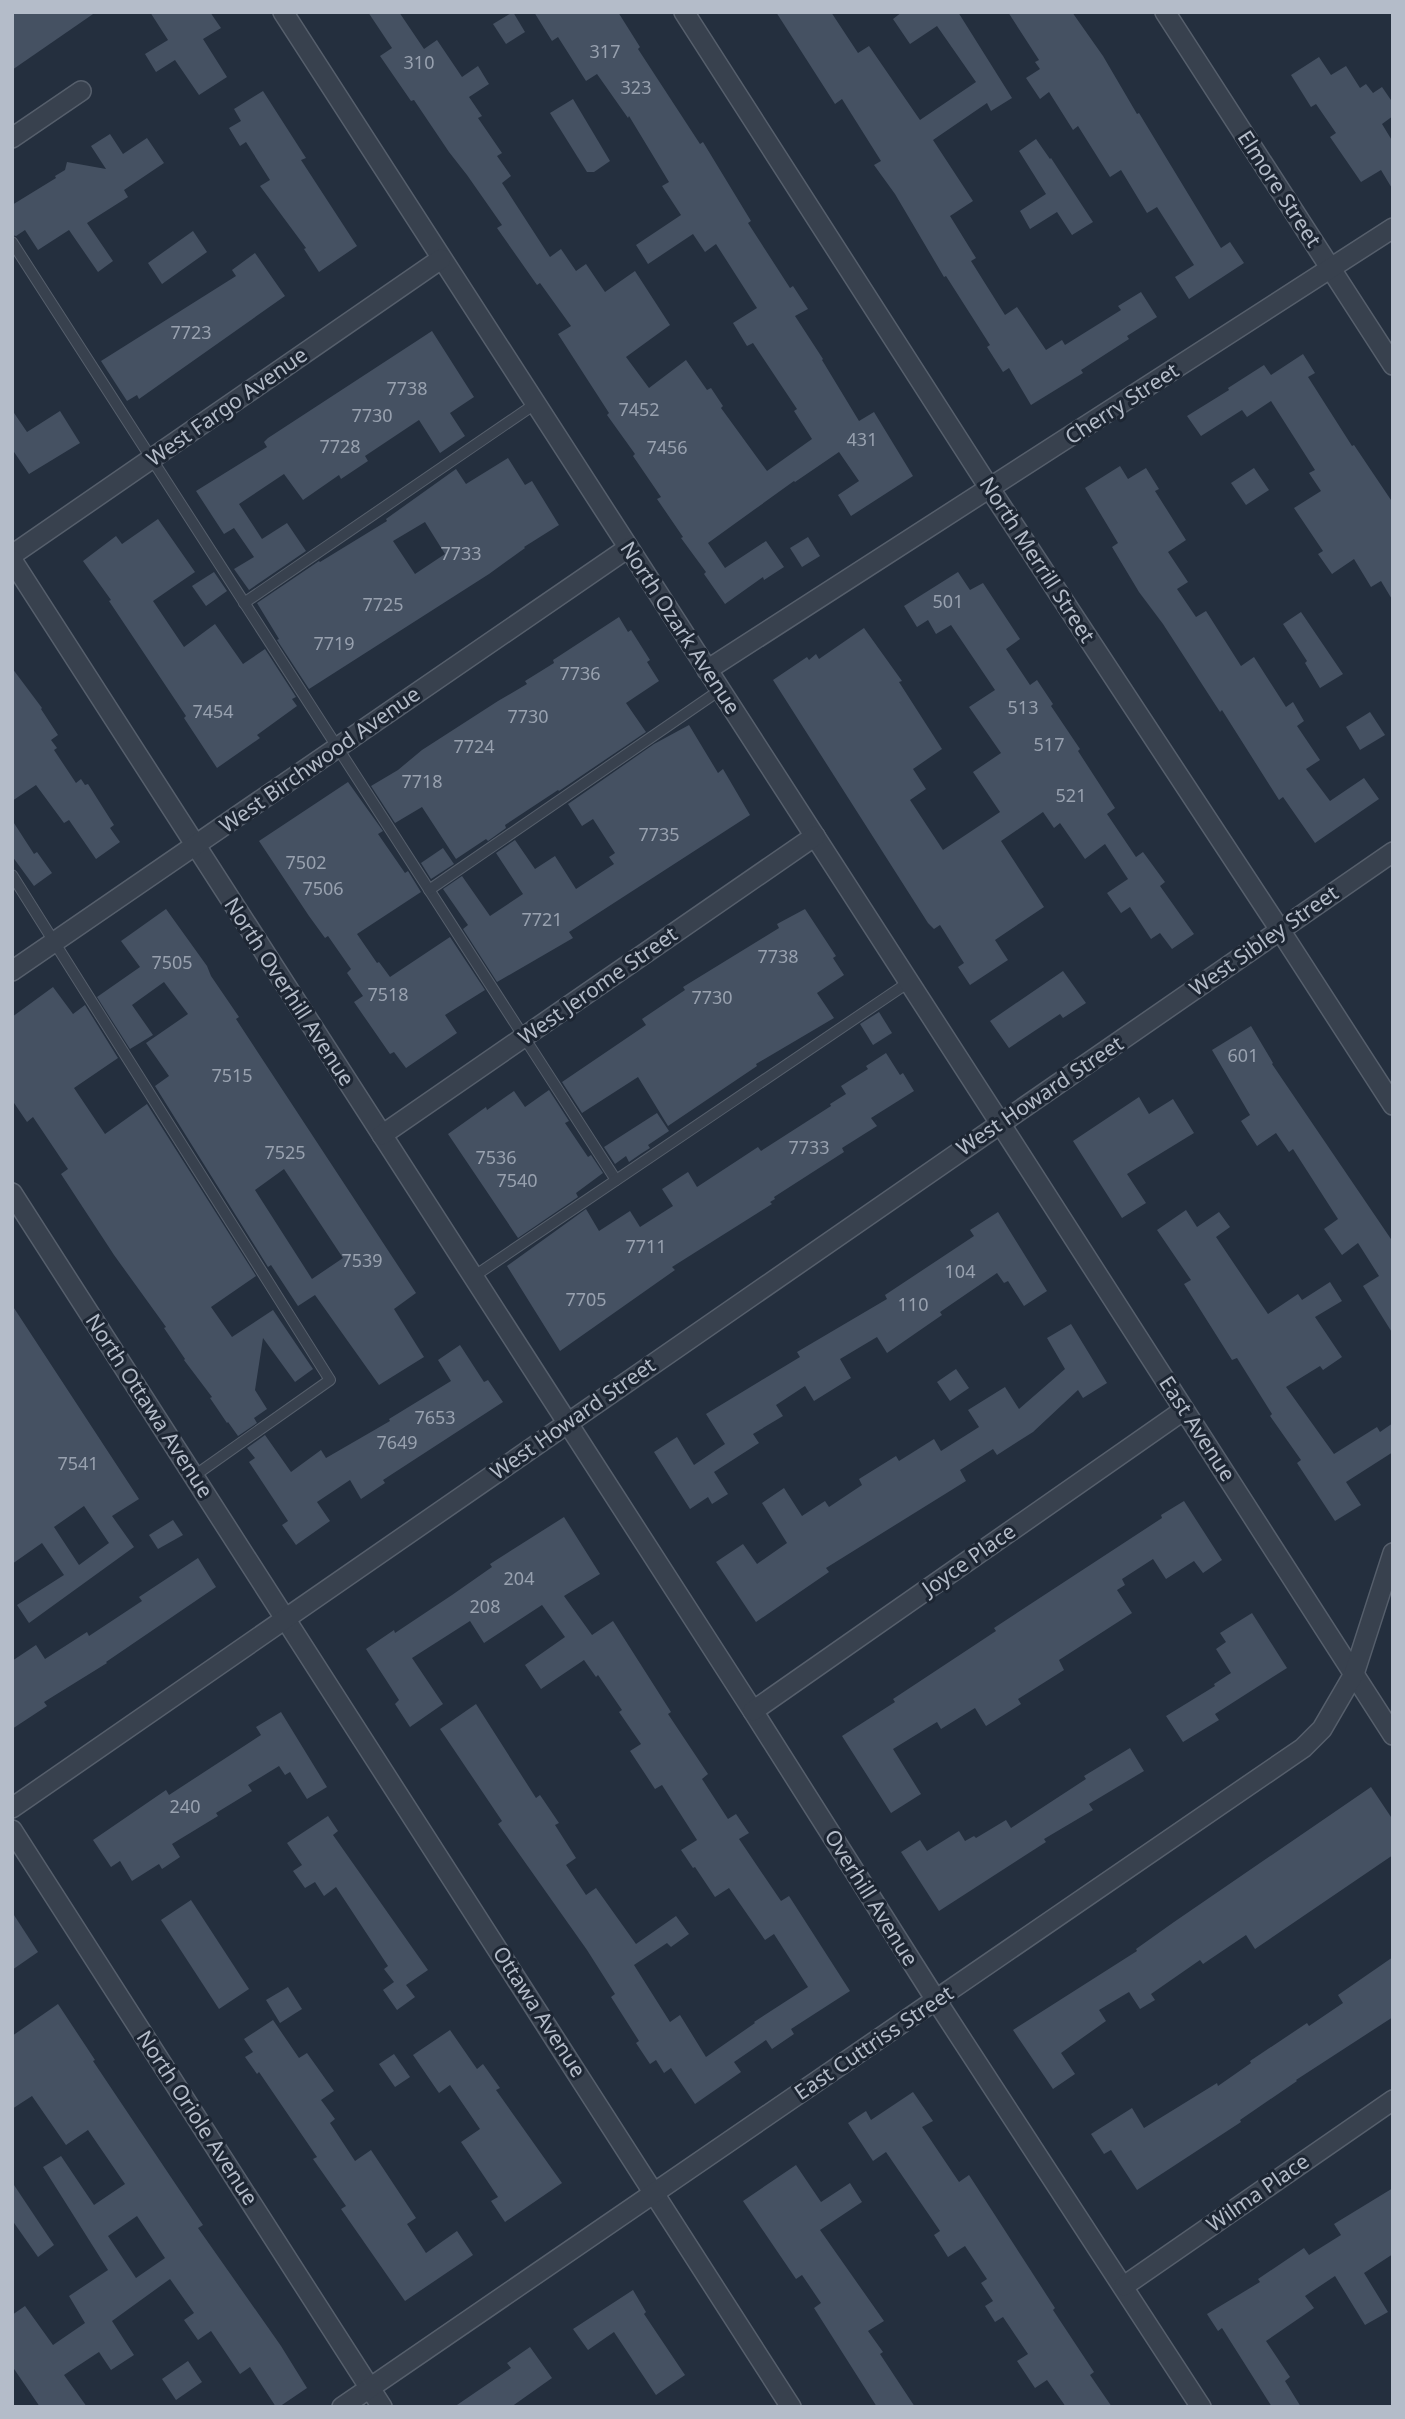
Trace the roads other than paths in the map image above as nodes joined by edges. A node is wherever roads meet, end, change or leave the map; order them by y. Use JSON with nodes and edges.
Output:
{"nodes":[{"id":1,"x":283,"y":12,"type":"edge"},
{"id":2,"x":684,"y":12,"type":"edge"},
{"id":3,"x":1165,"y":12,"type":"edge"},
{"id":4,"x":80,"y":90,"type":"dead end"},
{"id":5,"x":12,"y":138,"type":"edge"},
{"id":6,"x":1393,"y":228,"type":"edge"},
{"id":7,"x":12,"y":242,"type":"edge"},
{"id":8,"x":441,"y":259,"type":"junction"},
{"id":9,"x":1331,"y":269,"type":"junction"},
{"id":10,"x":1393,"y":365,"type":"edge"},
{"id":11,"x":535,"y":404,"type":"junction"},
{"id":12,"x":151,"y":460,"type":"junction"},
{"id":13,"x":990,"y":489,"type":"junction"},
{"id":14,"x":628,"y":548,"type":"junction"},
{"id":15,"x":12,"y":558,"type":"edge"},
{"id":16,"x":244,"y":603,"type":"junction"},
{"id":17,"x":707,"y":670,"type":"junction"},
{"id":18,"x":720,"y":690,"type":"junction"},
{"id":19,"x":337,"y":748,"type":"junction"},
{"id":20,"x":815,"y":836,"type":"junction"},
{"id":21,"x":195,"y":846,"type":"junction"},
{"id":22,"x":1393,"y":852,"type":"edge"},
{"id":23,"x":12,"y":875,"type":"edge"},
{"id":24,"x":429,"y":890,"type":"junction"},
{"id":25,"x":1280,"y":930,"type":"junction"},
{"id":26,"x":55,"y":942,"type":"junction"},
{"id":27,"x":12,"y":971,"type":"edge"},
{"id":28,"x":909,"y":982,"type":"junction"},
{"id":29,"x":1135,"y":1031,"type":"joint"},
{"id":30,"x":524,"y":1037,"type":"junction"},
{"id":31,"x":1393,"y":1105,"type":"edge"},
{"id":32,"x":1000,"y":1123,"type":"junction"},
{"id":33,"x":382,"y":1135,"type":"junction"},
{"id":34,"x":616,"y":1180,"type":"junction"},
{"id":35,"x":12,"y":1194,"type":"edge"},
{"id":36,"x":473,"y":1277,"type":"junction"},
{"id":37,"x":1184,"y":1410,"type":"junction"},
{"id":38,"x":567,"y":1423,"type":"junction"},
{"id":39,"x":194,"y":1476,"type":"junction"},
{"id":40,"x":1393,"y":1553,"type":"edge"},
{"id":41,"x":286,"y":1618,"type":"junction"},
{"id":42,"x":1354,"y":1674,"type":"junction"},
{"id":43,"x":753,"y":1711,"type":"junction"},
{"id":44,"x":1393,"y":1735,"type":"edge"},
{"id":45,"x":12,"y":1808,"type":"edge"},
{"id":46,"x":12,"y":1830,"type":"edge"},
{"id":47,"x":936,"y":2000,"type":"junction"},
{"id":48,"x":1393,"y":2100,"type":"edge"},
{"id":49,"x":655,"y":2194,"type":"junction"},
{"id":50,"x":1124,"y":2286,"type":"junction"},
{"id":51,"x":369,"y":2388,"type":"junction"},
{"id":52,"x":342,"y":2407,"type":"edge"},
{"id":53,"x":382,"y":2407,"type":"edge"},
{"id":54,"x":791,"y":2407,"type":"edge"},
{"id":55,"x":1201,"y":2407,"type":"edge"}],
"edges":[{"from":1,"to":8,"type":"street","name":"North Ozark Avenue"},
{"from":2,"to":13,"type":"street","name":"North Merrill Street"},
{"from":3,"to":9,"type":"street","name":"Elmore Street"},
{"from":4,"to":5,"type":"street"},
{"from":6,"to":9,"type":"street","name":"Cherry Street"},
{"from":7,"to":12,"type":"lane"},
{"from":8,"to":11,"type":"street","name":"North Ozark Avenue"},
{"from":8,"to":12,"type":"street","name":"West Fargo Avenue"},
{"from":9,"to":10,"type":"street","name":"Elmore Street"},
{"from":9,"to":13,"type":"street","name":"Cherry Street"},
{"from":11,"to":14,"type":"street","name":"North Ozark Avenue"},
{"from":11,"to":16,"type":"lane"},
{"from":12,"to":15,"type":"street","name":"West Fargo Avenue"},
{"from":12,"to":16,"type":"lane"},
{"from":13,"to":17,"type":"street","name":"Cherry Street"},
{"from":13,"to":25,"type":"street","name":"North Merrill Street"},
{"from":14,"to":17,"type":"street","name":"North Ozark Avenue"},
{"from":14,"to":19,"type":"street","name":"West Birchwood Avenue"},
{"from":15,"to":21,"type":"street","name":"North Overhill Avenue"},
{"from":16,"to":19,"type":"lane"},
{"from":17,"to":18,"type":"street","name":"North Ozark Avenue"},
{"from":18,"to":20,"type":"street","name":"North Ozark Avenue"},
{"from":18,"to":24,"type":"lane"},
{"from":19,"to":21,"type":"street","name":"West Birchwood Avenue"},
{"from":19,"to":24,"type":"lane"},
{"from":20,"to":28,"type":"street","name":"North Ozark Avenue"},
{"from":20,"to":30,"type":"street","name":"West Jerome Street"},
{"from":21,"to":26,"type":"street","name":"West Birchwood Avenue"},
{"from":21,"to":33,"type":"street","name":"North Overhill Avenue"},
{"from":22,"to":25,"type":"street","name":"West Sibley Street"},
{"from":23,"to":26,"type":"lane"},
{"from":24,"to":30,"type":"lane"},
{"from":25,"to":29,"type":"street","name":"West Sibley Street"},
{"from":25,"to":31,"type":"street","name":"North Merrill Street"},
{"from":26,"to":27,"type":"street","name":"West Birchwood Avenue"},
{"from":26,"to":39,"type":"lane"},
{"from":28,"to":32,"type":"street","name":"North Ozark Avenue"},
{"from":28,"to":34,"type":"lane"},
{"from":29,"to":32,"type":"street","name":"West Howard Street"},
{"from":30,"to":33,"type":"street","name":"West Jerome Street"},
{"from":30,"to":34,"type":"lane"},
{"from":32,"to":37,"type":"street","name":"East Avenue"},
{"from":32,"to":38,"type":"street","name":"West Howard Street"},
{"from":33,"to":36,"type":"street","name":"North Overhill Avenue"},
{"from":34,"to":36,"type":"lane"},
{"from":35,"to":39,"type":"street","name":"North Ottawa Avenue"},
{"from":36,"to":38,"type":"street","name":"North Overhill Avenue"},
{"from":37,"to":42,"type":"street","name":"East Avenue"},
{"from":37,"to":43,"type":"street","name":"Joyce Place"},
{"from":38,"to":41,"type":"street","name":"West Howard Street"},
{"from":38,"to":43,"type":"street","name":"Overhill Avenue"},
{"from":39,"to":41,"type":"street","name":"North Ottawa Avenue"},
{"from":40,"to":42,"type":"street","name":"East Cuttriss Street"},
{"from":41,"to":45,"type":"street","name":"West Howard Street"},
{"from":41,"to":49,"type":"street","name":"Ottawa Avenue"},
{"from":42,"to":44,"type":"street","name":"East Avenue"},
{"from":42,"to":47,"type":"street","name":"East Cuttriss Street"},
{"from":43,"to":47,"type":"street","name":"Overhill Avenue"},
{"from":46,"to":51,"type":"street","name":"North Oriole Avenue"},
{"from":47,"to":49,"type":"street","name":"East Cuttriss Street"},
{"from":47,"to":50,"type":"street","name":"Overhill Avenue"},
{"from":48,"to":50,"type":"street","name":"Wilma Place"},
{"from":49,"to":51,"type":"street","name":"East Cuttriss Street"},
{"from":49,"to":54,"type":"street","name":"Ottawa Avenue"},
{"from":50,"to":55,"type":"street","name":"Overhill Avenue"},
{"from":51,"to":52,"type":"street","name":"East Cuttriss Street"},
{"from":51,"to":53,"type":"street","name":"North Oriole Avenue"}]}
